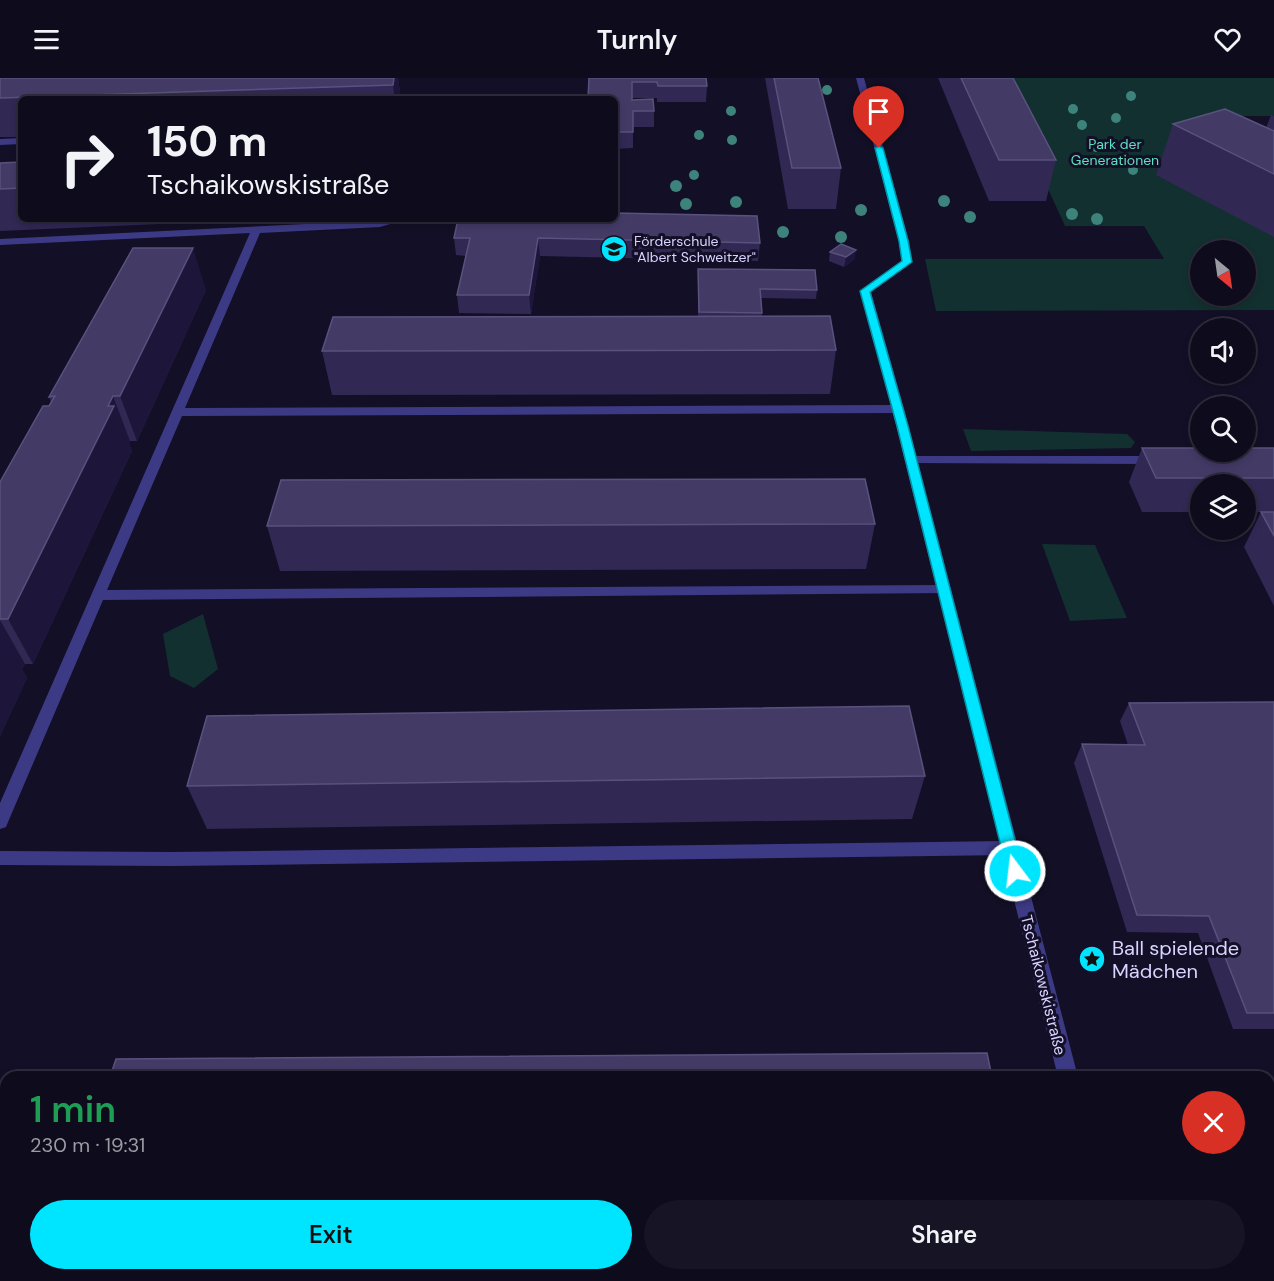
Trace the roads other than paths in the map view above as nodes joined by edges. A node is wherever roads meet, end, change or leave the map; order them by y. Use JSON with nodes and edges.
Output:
{"nodes":[{"id":1,"x":860,"y":78,"type":"edge"},
{"id":2,"x":18,"y":141,"type":"edge"},
{"id":3,"x":0,"y":142,"type":"edge"},
{"id":4,"x":389,"y":222,"type":"edge"},
{"id":5,"x":256,"y":231,"type":"junction"},
{"id":6,"x":0,"y":242,"type":"edge"},
{"id":7,"x":898,"y":409,"type":"junction"},
{"id":8,"x":176,"y":412,"type":"junction"},
{"id":9,"x":911,"y":459,"type":"junction"},
{"id":10,"x":1169,"y":460,"type":"edge"},
{"id":11,"x":944,"y":590,"type":"junction"},
{"id":12,"x":98,"y":595,"type":"junction"},
{"id":13,"x":0,"y":822,"type":"edge"},
{"id":14,"x":1009,"y":848,"type":"junction"},
{"id":15,"x":0,"y":858,"type":"edge"},
{"id":16,"x":1066,"y":1071,"type":"edge"}],
"edges":[{"from":1,"to":7,"type":"street","name":"Tschaikowskistraße"},
{"from":2,"to":3,"type":"street"},
{"from":4,"to":5,"type":"street"},
{"from":5,"to":6,"type":"street"},
{"from":5,"to":8,"type":"street"},
{"from":7,"to":8,"type":"street"},
{"from":7,"to":9,"type":"street","name":"Tschaikowskistraße"},
{"from":8,"to":12,"type":"street"},
{"from":9,"to":10,"type":"street"},
{"from":9,"to":11,"type":"street","name":"Tschaikowskistraße"},
{"from":11,"to":12,"type":"street"},
{"from":11,"to":14,"type":"street","name":"Tschaikowskistraße"},
{"from":12,"to":13,"type":"street"},
{"from":14,"to":15,"type":"street"},
{"from":14,"to":16,"type":"street","name":"Tschaikowskistraße"}]}
